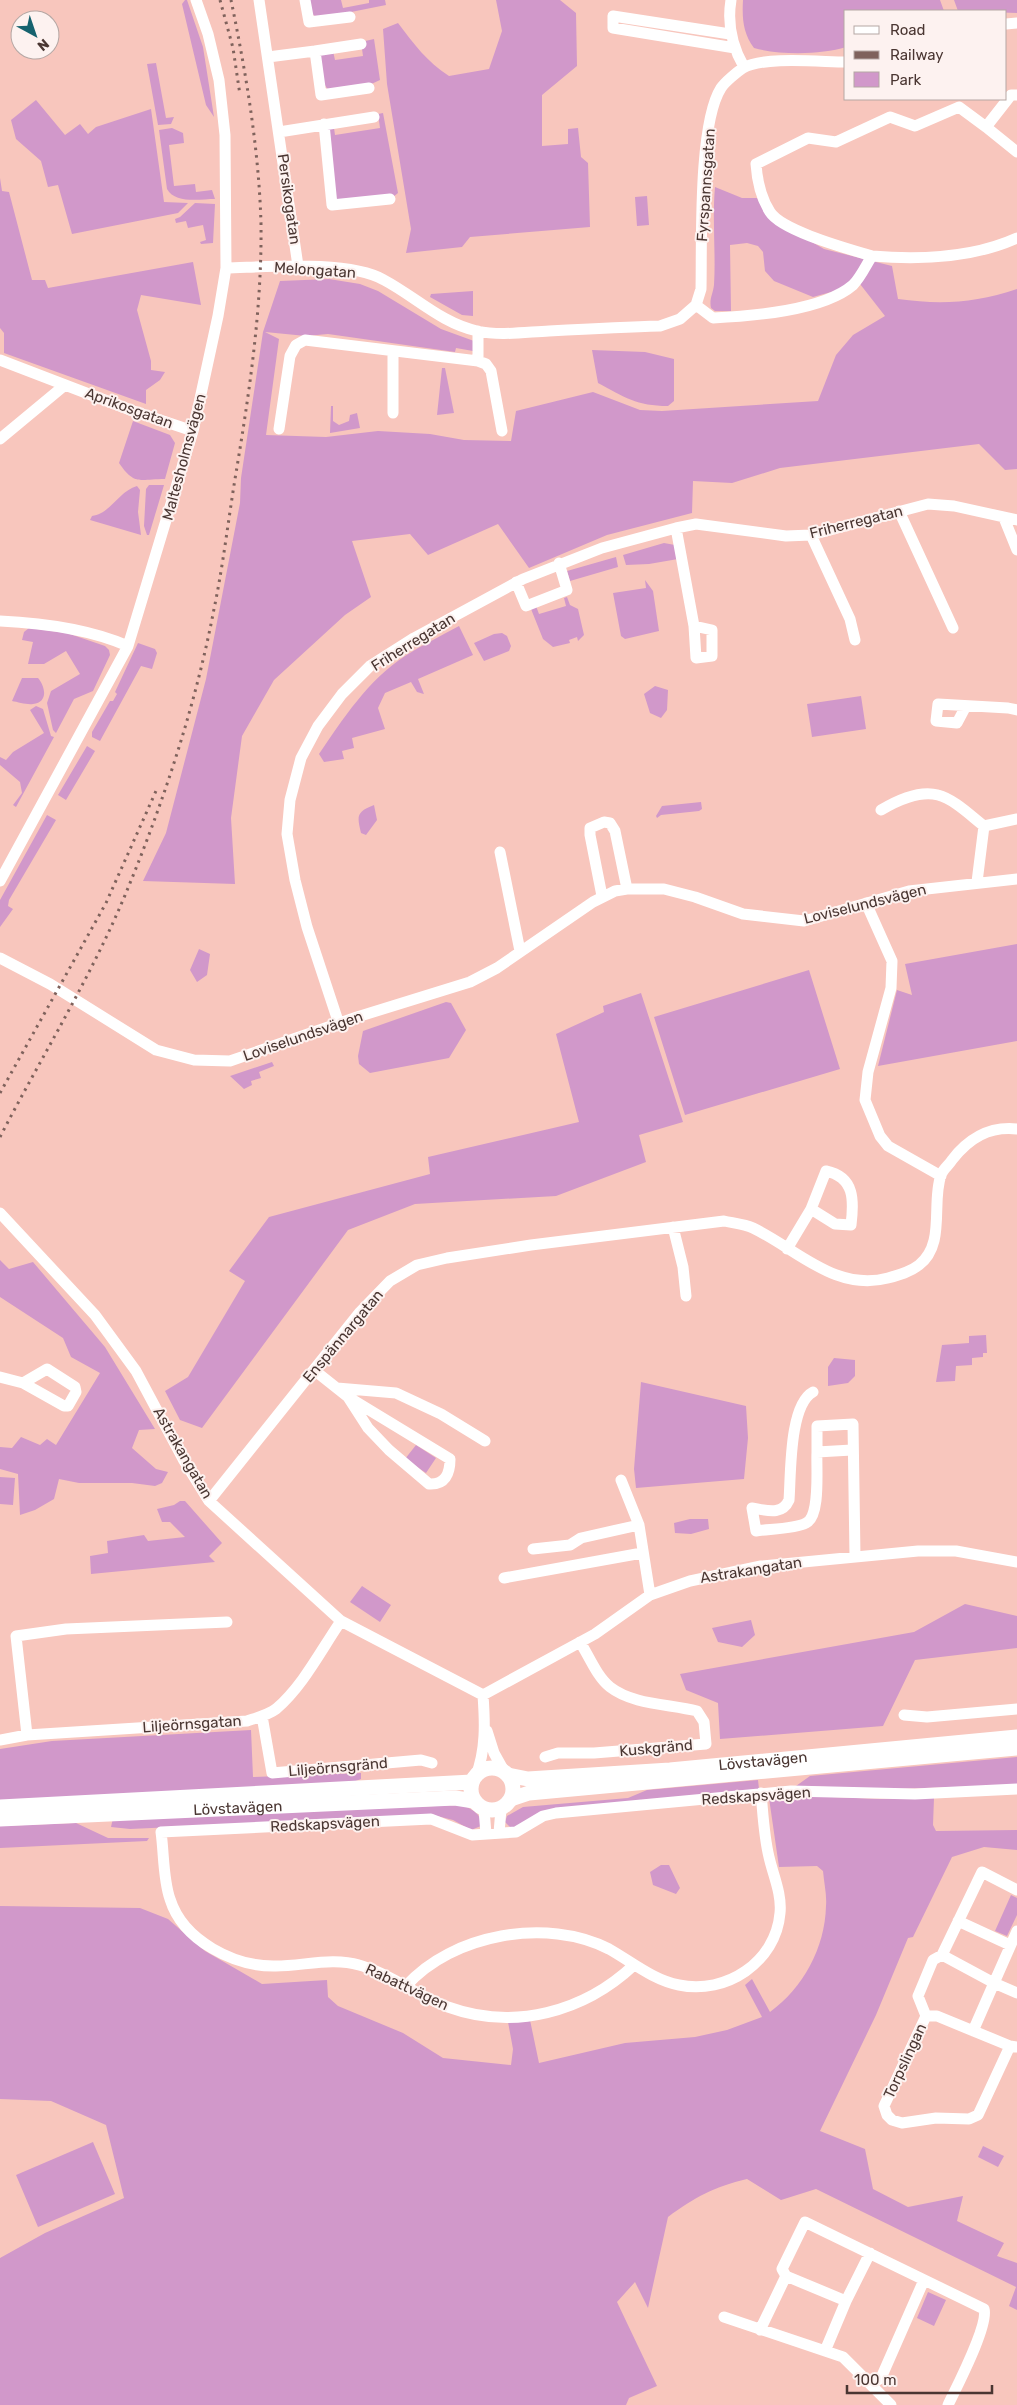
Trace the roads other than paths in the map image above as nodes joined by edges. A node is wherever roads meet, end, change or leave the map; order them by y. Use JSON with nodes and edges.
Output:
{"nodes":[{"id":1,"x":196,"y":0,"type":"edge"},
{"id":2,"x":259,"y":0,"type":"edge"},
{"id":3,"x":305,"y":0,"type":"edge"},
{"id":4,"x":731,"y":0,"type":"edge"},
{"id":5,"x":350,"y":17,"type":"dead end"},
{"id":6,"x":730,"y":34,"type":"junction"},
{"id":7,"x":361,"y":44,"type":"dead end"},
{"id":8,"x":735,"y":48,"type":"junction"},
{"id":9,"x":315,"y":51,"type":"junction"},
{"id":10,"x":268,"y":57,"type":"junction"},
{"id":11,"x":844,"y":62,"type":"edge"},
{"id":12,"x":744,"y":67,"type":"junction"},
{"id":13,"x":369,"y":88,"type":"dead end"},
{"id":14,"x":1017,"y":95,"type":"edge"},
{"id":15,"x":374,"y":117,"type":"dead end"},
{"id":16,"x":324,"y":124,"type":"junction"},
{"id":17,"x":986,"y":128,"type":"junction"},
{"id":18,"x":279,"y":132,"type":"junction"},
{"id":19,"x":1017,"y":152,"type":"edge"},
{"id":20,"x":390,"y":199,"type":"dead end"},
{"id":21,"x":1017,"y":238,"type":"edge"},
{"id":22,"x":872,"y":256,"type":"junction"},
{"id":23,"x":298,"y":266,"type":"junction"},
{"id":24,"x":232,"y":268,"type":"junction"},
{"id":25,"x":696,"y":305,"type":"junction"},
{"id":26,"x":478,"y":331,"type":"junction"},
{"id":27,"x":393,"y":351,"type":"junction"},
{"id":28,"x":0,"y":360,"type":"edge"},
{"id":29,"x":478,"y":361,"type":"junction"},
{"id":30,"x":65,"y":385,"type":"junction"},
{"id":31,"x":394,"y":413,"type":"dead end"},
{"id":32,"x":279,"y":429,"type":"dead end"},
{"id":33,"x":193,"y":430,"type":"junction"},
{"id":34,"x":502,"y":431,"type":"dead end"},
{"id":35,"x":0,"y":439,"type":"edge"},
{"id":36,"x":899,"y":511,"type":"junction"},
{"id":37,"x":1004,"y":518,"type":"junction"},
{"id":38,"x":1017,"y":520,"type":"edge"},
{"id":39,"x":676,"y":528,"type":"junction"},
{"id":40,"x":811,"y":535,"type":"junction"},
{"id":41,"x":1017,"y":550,"type":"edge"},
{"id":42,"x":559,"y":563,"type":"junction"},
{"id":43,"x":516,"y":582,"type":"junction"},
{"id":44,"x":0,"y":620,"type":"edge"},
{"id":45,"x":694,"y":626,"type":"dead end"},
{"id":46,"x":953,"y":628,"type":"dead end"},
{"id":47,"x":855,"y":640,"type":"dead end"},
{"id":48,"x":128,"y":646,"type":"junction"},
{"id":49,"x":966,"y":706,"type":"dead end"},
{"id":50,"x":1017,"y":710,"type":"edge"},
{"id":51,"x":881,"y":810,"type":"dead end"},
{"id":52,"x":1017,"y":818,"type":"edge"},
{"id":53,"x":984,"y":826,"type":"junction"},
{"id":54,"x":500,"y":852,"type":"dead end"},
{"id":55,"x":1017,"y":879,"type":"edge"},
{"id":56,"x":0,"y":881,"type":"edge"},
{"id":57,"x":977,"y":882,"type":"junction"},
{"id":58,"x":627,"y":889,"type":"junction"},
{"id":59,"x":597,"y":899,"type":"junction"},
{"id":60,"x":866,"y":903,"type":"junction"},
{"id":61,"x":520,"y":951,"type":"junction"},
{"id":62,"x":0,"y":958,"type":"edge"},
{"id":63,"x":339,"y":1024,"type":"junction"},
{"id":64,"x":1017,"y":1129,"type":"edge"},
{"id":65,"x":941,"y":1176,"type":"junction"},
{"id":66,"x":811,"y":1209,"type":"junction"},
{"id":67,"x":0,"y":1214,"type":"edge"},
{"id":68,"x":673,"y":1227,"type":"junction"},
{"id":69,"x":787,"y":1249,"type":"junction"},
{"id":70,"x":686,"y":1296,"type":"dead end"},
{"id":71,"x":314,"y":1370,"type":"junction"},
{"id":72,"x":0,"y":1377,"type":"edge"},
{"id":73,"x":23,"y":1383,"type":"dead end"},
{"id":74,"x":337,"y":1388,"type":"junction"},
{"id":75,"x":813,"y":1392,"type":"dead end"},
{"id":76,"x":348,"y":1397,"type":"junction"},
{"id":77,"x":485,"y":1442,"type":"dead end"},
{"id":78,"x":852,"y":1450,"type":"junction"},
{"id":79,"x":817,"y":1452,"type":"junction"},
{"id":80,"x":621,"y":1480,"type":"dead end"},
{"id":81,"x":209,"y":1501,"type":"junction"},
{"id":82,"x":639,"y":1525,"type":"junction"},
{"id":83,"x":570,"y":1546,"type":"junction"},
{"id":84,"x":533,"y":1549,"type":"dead end"},
{"id":85,"x":642,"y":1552,"type":"junction"},
{"id":86,"x":855,"y":1556,"type":"junction"},
{"id":87,"x":1017,"y":1562,"type":"edge"},
{"id":88,"x":579,"y":1564,"type":"junction"},
{"id":89,"x":504,"y":1578,"type":"dead end"},
{"id":90,"x":650,"y":1595,"type":"junction"},
{"id":91,"x":341,"y":1621,"type":"junction"},
{"id":92,"x":228,"y":1622,"type":"dead end"},
{"id":93,"x":580,"y":1642,"type":"junction"},
{"id":94,"x":483,"y":1695,"type":"junction"},
{"id":95,"x":1017,"y":1710,"type":"edge"},
{"id":96,"x":904,"y":1715,"type":"dead end"},
{"id":97,"x":262,"y":1716,"type":"junction"},
{"id":98,"x":486,"y":1727,"type":"junction"},
{"id":99,"x":27,"y":1735,"type":"junction"},
{"id":100,"x":1017,"y":1737,"type":"edge"},
{"id":101,"x":0,"y":1740,"type":"edge"},
{"id":102,"x":1017,"y":1748,"type":"edge"},
{"id":103,"x":545,"y":1756,"type":"dead end"},
{"id":104,"x":432,"y":1763,"type":"dead end"},
{"id":105,"x":506,"y":1773,"type":"junction"},
{"id":106,"x":474,"y":1779,"type":"junction"},
{"id":107,"x":1017,"y":1789,"type":"edge"},
{"id":108,"x":761,"y":1793,"type":"junction"},
{"id":109,"x":506,"y":1804,"type":"junction"},
{"id":110,"x":479,"y":1805,"type":"junction"},
{"id":111,"x":0,"y":1807,"type":"edge"},
{"id":112,"x":0,"y":1819,"type":"edge"},
{"id":113,"x":161,"y":1832,"type":"joint"},
{"id":114,"x":499,"y":1833,"type":"junction"},
{"id":115,"x":486,"y":1834,"type":"junction"},
{"id":116,"x":1017,"y":1890,"type":"edge"},
{"id":117,"x":958,"y":1920,"type":"junction"},
{"id":118,"x":1017,"y":1932,"type":"edge"},
{"id":119,"x":1010,"y":1945,"type":"junction"},
{"id":120,"x":942,"y":1955,"type":"junction"},
{"id":121,"x":634,"y":1965,"type":"junction"},
{"id":122,"x":994,"y":1983,"type":"junction"},
{"id":123,"x":406,"y":1986,"type":"junction"},
{"id":124,"x":1017,"y":1993,"type":"edge"},
{"id":125,"x":926,"y":2016,"type":"junction"},
{"id":126,"x":973,"y":2031,"type":"junction"},
{"id":127,"x":1014,"y":2046,"type":"edge"},
{"id":128,"x":870,"y":2253,"type":"junction"},
{"id":129,"x":786,"y":2276,"type":"junction"},
{"id":130,"x":924,"y":2280,"type":"junction"},
{"id":131,"x":846,"y":2301,"type":"junction"},
{"id":132,"x":724,"y":2317,"type":"dead end"},
{"id":133,"x":760,"y":2330,"type":"junction"},
{"id":134,"x":825,"y":2351,"type":"junction"},
{"id":135,"x":871,"y":2384,"type":"junction"},
{"id":136,"x":891,"y":2405,"type":"edge"},
{"id":137,"x":948,"y":2405,"type":"edge"}],
"edges":[{"from":1,"to":24,"type":"street","name":"Maltesholmsvägen"},
{"from":2,"to":10,"type":"street","name":"Persikogatan"},
{"from":3,"to":5,"type":"street"},
{"from":4,"to":6,"type":"street"},
{"from":6,"to":8,"type":"street"},
{"from":6,"to":8,"type":"street"},
{"from":7,"to":9,"type":"street"},
{"from":8,"to":12,"type":"street"},
{"from":9,"to":10,"type":"street"},
{"from":9,"to":13,"type":"street"},
{"from":10,"to":18,"type":"street","name":"Persikogatan"},
{"from":11,"to":12,"type":"street"},
{"from":12,"to":25,"type":"street","name":"Fyrspannsgatan"},
{"from":14,"to":17,"type":"street"},
{"from":15,"to":16,"type":"street","name":"Persikogatan"},
{"from":16,"to":18,"type":"street","name":"Persikogatan"},
{"from":16,"to":20,"type":"street"},
{"from":17,"to":19,"type":"street"},
{"from":17,"to":22,"type":"street"},
{"from":18,"to":23,"type":"street","name":"Persikogatan"},
{"from":21,"to":22,"type":"street"},
{"from":22,"to":25,"type":"street"},
{"from":23,"to":24,"type":"street","name":"Melongatan"},
{"from":23,"to":26,"type":"street","name":"Melongatan"},
{"from":24,"to":33,"type":"street","name":"Maltesholmsvägen"},
{"from":25,"to":26,"type":"street","name":"Melongatan"},
{"from":26,"to":29,"type":"street"},
{"from":27,"to":29,"type":"street"},
{"from":27,"to":31,"type":"street"},
{"from":27,"to":32,"type":"street"},
{"from":28,"to":30,"type":"street","name":"Aprikosgatan"},
{"from":29,"to":34,"type":"street"},
{"from":30,"to":33,"type":"street","name":"Aprikosgatan"},
{"from":30,"to":35,"type":"street","name":"Aprikosgatan"},
{"from":33,"to":48,"type":"street","name":"Maltesholmsvägen"},
{"from":36,"to":37,"type":"street","name":"Friherregatan"},
{"from":36,"to":40,"type":"street","name":"Friherregatan"},
{"from":36,"to":46,"type":"street"},
{"from":37,"to":38,"type":"street","name":"Friherregatan"},
{"from":37,"to":41,"type":"street"},
{"from":39,"to":40,"type":"street","name":"Friherregatan"},
{"from":39,"to":42,"type":"street","name":"Friherregatan"},
{"from":39,"to":45,"type":"street"},
{"from":40,"to":47,"type":"street"},
{"from":42,"to":43,"type":"street","name":"Friherregatan"},
{"from":42,"to":43,"type":"street"},
{"from":43,"to":63,"type":"street","name":"Friherregatan"},
{"from":44,"to":48,"type":"street"},
{"from":48,"to":56,"type":"street","name":"Maltesholmsvägen"},
{"from":49,"to":50,"type":"street"},
{"from":51,"to":53,"type":"street"},
{"from":52,"to":53,"type":"street"},
{"from":53,"to":57,"type":"street"},
{"from":54,"to":61,"type":"street"},
{"from":55,"to":57,"type":"street","name":"Loviselundsvägen"},
{"from":57,"to":60,"type":"street","name":"Loviselundsvägen"},
{"from":58,"to":59,"type":"street","name":"Loviselundsvägen"},
{"from":58,"to":59,"type":"street"},
{"from":58,"to":60,"type":"street","name":"Loviselundsvägen"},
{"from":59,"to":61,"type":"street","name":"Loviselundsvägen"},
{"from":60,"to":65,"type":"street"},
{"from":61,"to":63,"type":"street","name":"Loviselundsvägen"},
{"from":62,"to":63,"type":"street","name":"Loviselundsvägen"},
{"from":64,"to":65,"type":"street"},
{"from":65,"to":69,"type":"street","name":"Enspännargatan"},
{"from":66,"to":66,"type":"street"},
{"from":66,"to":69,"type":"street"},
{"from":67,"to":81,"type":"street","name":"Astrakangatan"},
{"from":68,"to":69,"type":"street","name":"Enspännargatan"},
{"from":68,"to":70,"type":"street"},
{"from":68,"to":71,"type":"street","name":"Enspännargatan"},
{"from":71,"to":74,"type":"street"},
{"from":71,"to":81,"type":"street","name":"Enspännargatan"},
{"from":72,"to":73,"type":"street"},
{"from":74,"to":76,"type":"street"},
{"from":74,"to":77,"type":"street"},
{"from":75,"to":79,"type":"street"},
{"from":76,"to":76,"type":"street"},
{"from":78,"to":79,"type":"street"},
{"from":78,"to":79,"type":"street"},
{"from":78,"to":86,"type":"street"},
{"from":80,"to":82,"type":"street"},
{"from":81,"to":91,"type":"street","name":"Astrakangatan"},
{"from":82,"to":83,"type":"street"},
{"from":82,"to":85,"type":"street"},
{"from":83,"to":84,"type":"street"},
{"from":83,"to":88,"type":"street"},
{"from":85,"to":88,"type":"street"},
{"from":85,"to":90,"type":"street"},
{"from":86,"to":87,"type":"street","name":"Astrakangatan"},
{"from":86,"to":90,"type":"street","name":"Astrakangatan"},
{"from":88,"to":89,"type":"street"},
{"from":90,"to":93,"type":"street","name":"Astrakangatan"},
{"from":91,"to":94,"type":"street","name":"Astrakangatan"},
{"from":91,"to":97,"type":"street","name":"Liljeörnsgatan"},
{"from":92,"to":99,"type":"street"},
{"from":93,"to":94,"type":"street","name":"Astrakangatan"},
{"from":93,"to":103,"type":"street","name":"Kuskgränd"},
{"from":94,"to":98,"type":"street"},
{"from":95,"to":96,"type":"street"},
{"from":97,"to":99,"type":"street","name":"Liljeörnsgatan"},
{"from":97,"to":104,"type":"street","name":"Liljeörnsgränd"},
{"from":98,"to":105,"type":"street"},
{"from":98,"to":106,"type":"street"},
{"from":99,"to":101,"type":"street","name":"Liljeörnsgatan"},
{"from":100,"to":105,"type":"street","name":"Lövstavägen"},
{"from":102,"to":109,"type":"street","name":"Lövstavägen"},
{"from":105,"to":106,"type":"street","name":"Lövstavägen"},
{"from":105,"to":109,"type":"street"},
{"from":106,"to":110,"type":"street"},
{"from":106,"to":111,"type":"street","name":"Lövstavägen"},
{"from":107,"to":108,"type":"street","name":"Redskapsvägen"},
{"from":108,"to":114,"type":"street","name":"Redskapsvägen"},
{"from":108,"to":121,"type":"street"},
{"from":109,"to":110,"type":"street","name":"Lövstavägen"},
{"from":109,"to":114,"type":"street"},
{"from":110,"to":112,"type":"street","name":"Lövstavägen"},
{"from":110,"to":115,"type":"street"},
{"from":113,"to":115,"type":"street","name":"Redskapsvägen"},
{"from":113,"to":123,"type":"street","name":"Rabattvägen"},
{"from":114,"to":115,"type":"street","name":"Redskapsvägen"},
{"from":116,"to":117,"type":"street"},
{"from":117,"to":119,"type":"street"},
{"from":117,"to":120,"type":"street"},
{"from":118,"to":119,"type":"street"},
{"from":119,"to":122,"type":"street"},
{"from":120,"to":122,"type":"street"},
{"from":120,"to":125,"type":"street"},
{"from":121,"to":123,"type":"street","name":"Rabattvägen"},
{"from":121,"to":123,"type":"street"},
{"from":122,"to":124,"type":"street"},
{"from":122,"to":126,"type":"street"},
{"from":125,"to":126,"type":"street"},
{"from":125,"to":127,"type":"street","name":"Torpslingan"},
{"from":126,"to":127,"type":"street"},
{"from":128,"to":129,"type":"street"},
{"from":128,"to":130,"type":"street"},
{"from":128,"to":131,"type":"street"},
{"from":129,"to":131,"type":"street"},
{"from":129,"to":133,"type":"street"},
{"from":130,"to":135,"type":"street"},
{"from":130,"to":137,"type":"street"},
{"from":131,"to":134,"type":"street"},
{"from":132,"to":133,"type":"street"},
{"from":133,"to":134,"type":"street"},
{"from":134,"to":135,"type":"street"},
{"from":135,"to":136,"type":"street"}]}
